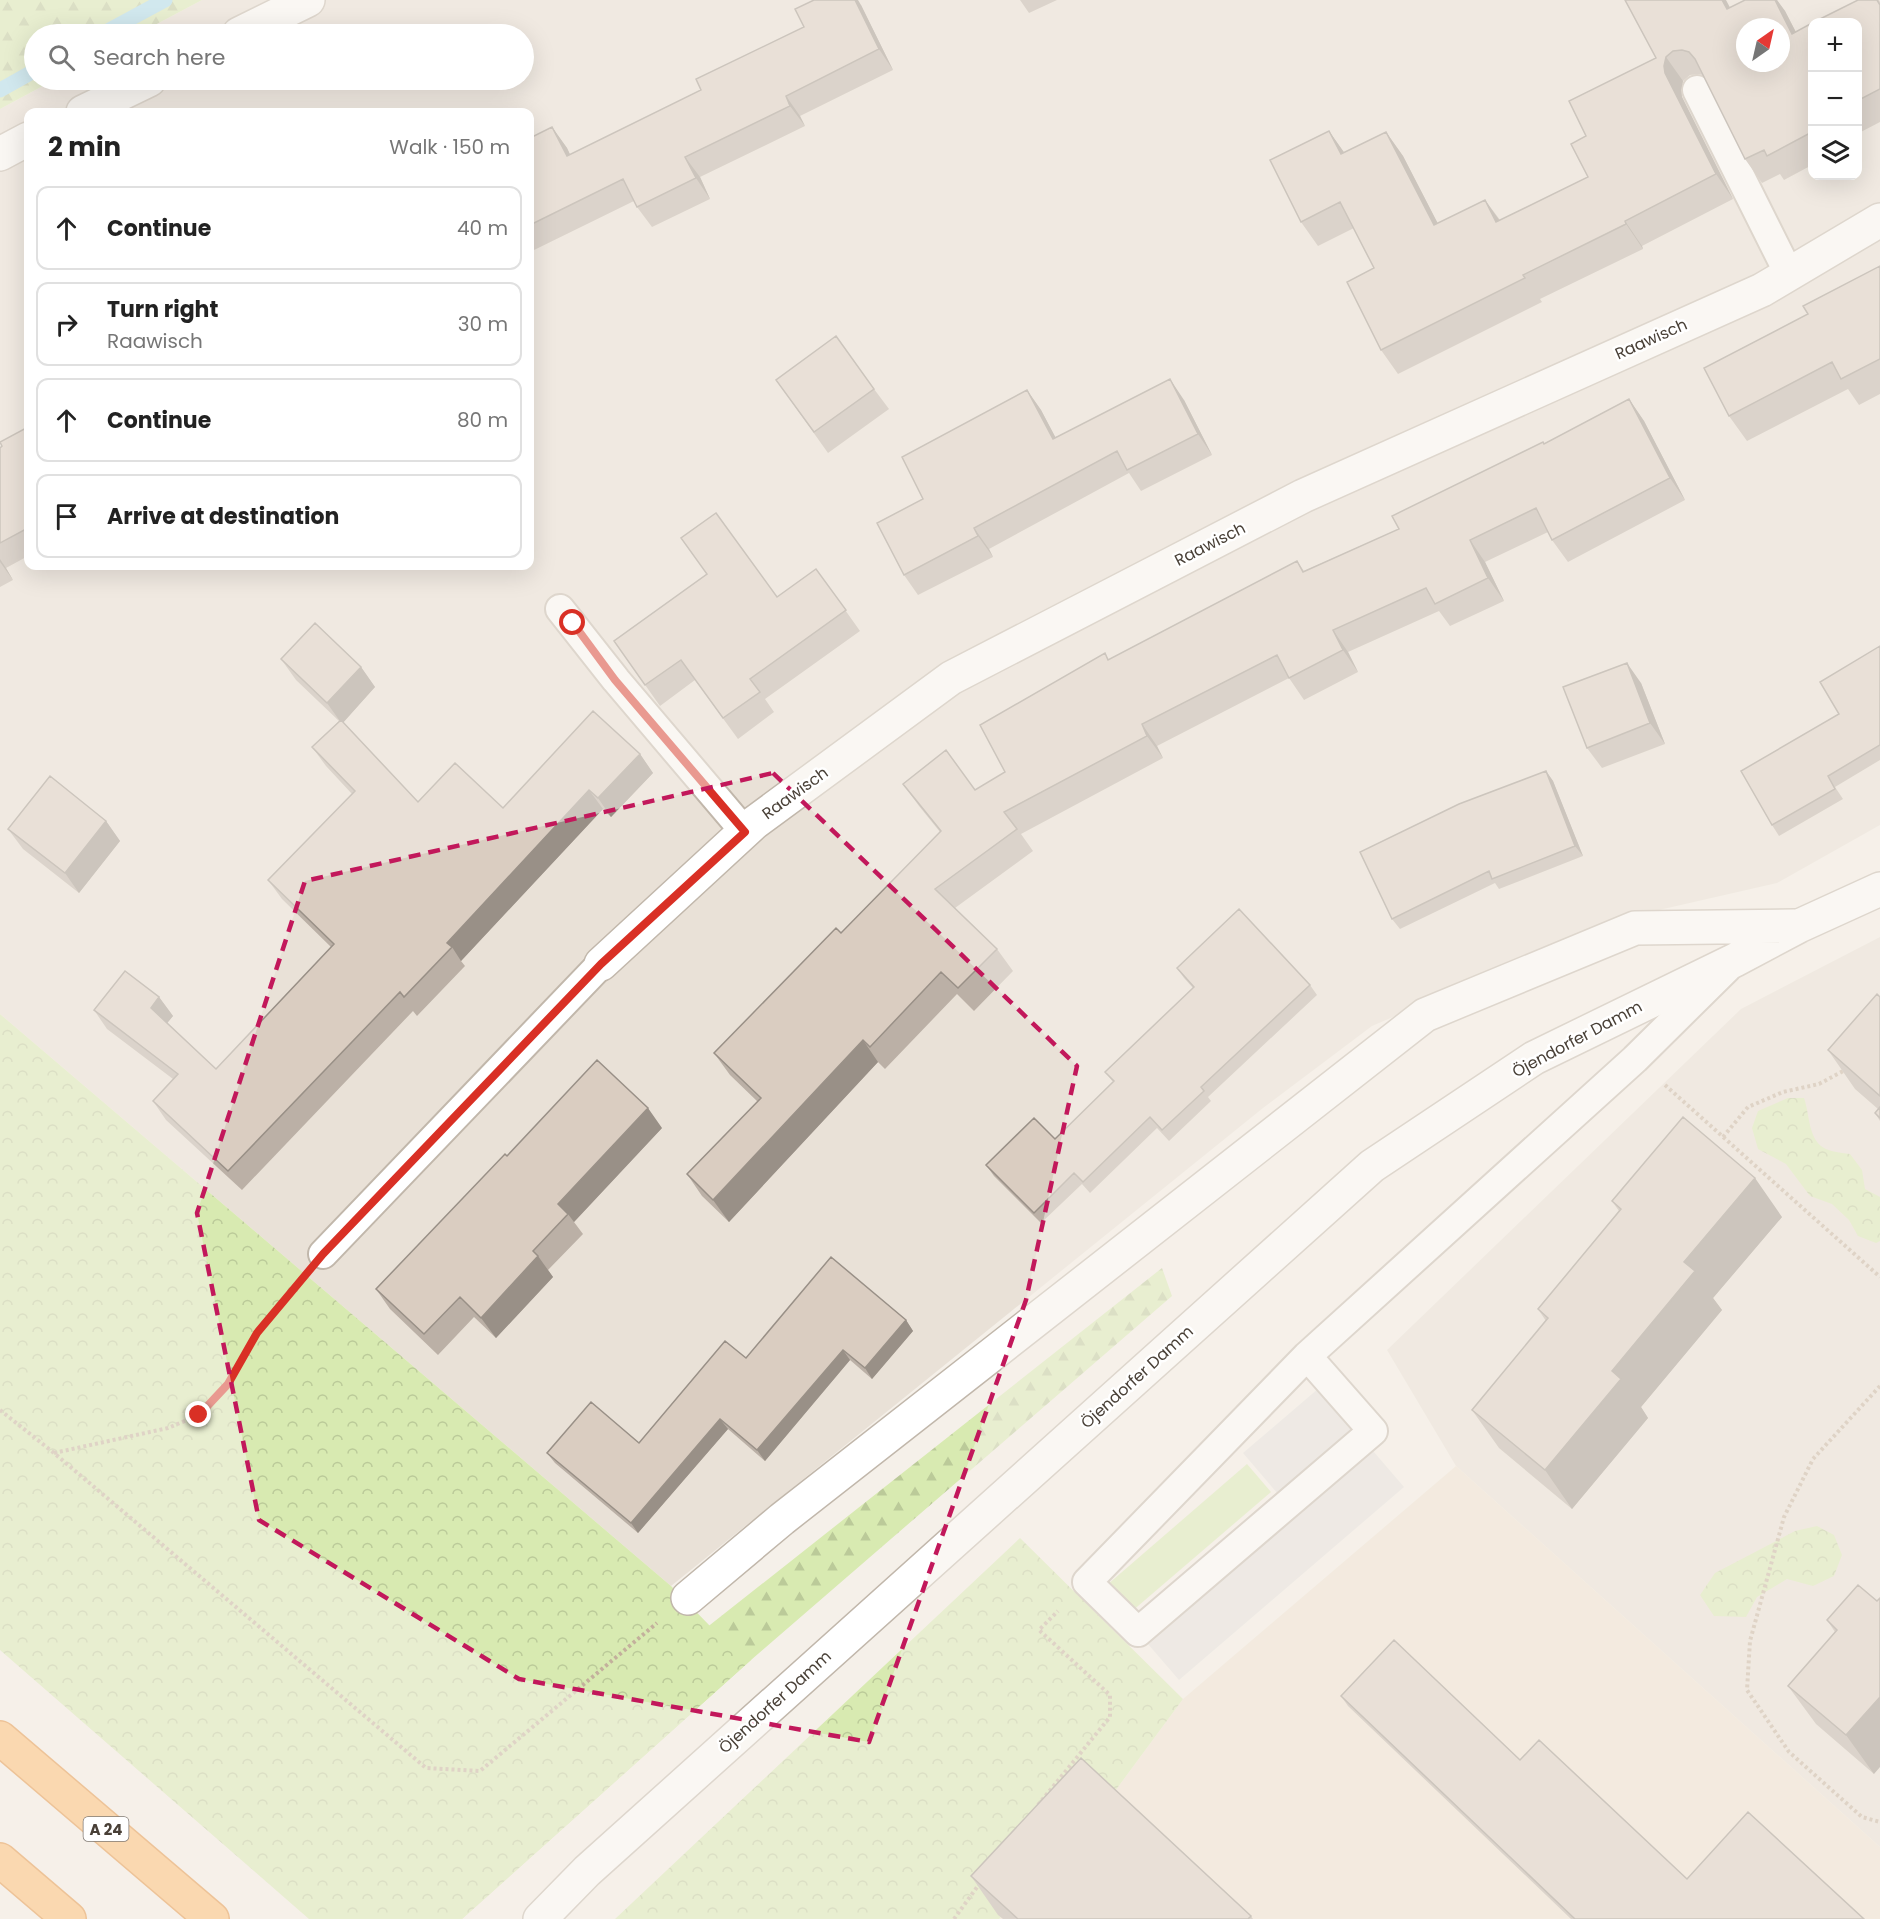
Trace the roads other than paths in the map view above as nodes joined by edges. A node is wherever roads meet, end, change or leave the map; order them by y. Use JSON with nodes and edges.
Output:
{"nodes":[{"id":1,"x":308,"y":0,"type":"edge"},
{"id":2,"x":259,"y":24,"type":"edge"},
{"id":3,"x":128,"y":90,"type":"edge"},
{"id":4,"x":1698,"y":90,"type":"edge"},
{"id":5,"x":90,"y":108,"type":"edge"},
{"id":6,"x":24,"y":142,"type":"edge"},
{"id":7,"x":0,"y":154,"type":"edge"},
{"id":8,"x":1880,"y":220,"type":"edge"},
{"id":9,"x":1789,"y":274,"type":"junction"},
{"id":10,"x":560,"y":609,"type":"dead end"},
{"id":11,"x":745,"y":832,"type":"junction"},
{"id":12,"x":1880,"y":889,"type":"edge"},
{"id":13,"x":1798,"y":926,"type":"junction"},
{"id":14,"x":1735,"y":960,"type":"junction"},
{"id":15,"x":601,"y":964,"type":"joint"},
{"id":16,"x":323,"y":1254,"type":"road end"},
{"id":17,"x":1307,"y":1356,"type":"junction"},
{"id":18,"x":688,"y":1598,"type":"road end"},
{"id":19,"x":0,"y":1738,"type":"edge"},
{"id":20,"x":0,"y":1860,"type":"edge"},
{"id":21,"x":69,"y":1919,"type":"edge"},
{"id":22,"x":212,"y":1919,"type":"edge"},
{"id":23,"x":540,"y":1919,"type":"edge"}],
"edges":[{"from":1,"to":2,"type":"street"},
{"from":3,"to":5,"type":"street"},
{"from":4,"to":9,"type":"lane"},
{"from":6,"to":7,"type":"street"},
{"from":8,"to":9,"type":"street","name":"Raawisch"},
{"from":9,"to":11,"type":"street","name":"Raawisch"},
{"from":10,"to":11,"type":"lane"},
{"from":11,"to":15,"type":"street","name":"Raawisch"},
{"from":12,"to":13,"type":"street","name":"Öjendorfer Damm"},
{"from":13,"to":14,"type":"street","name":"Öjendorfer Damm"},
{"from":13,"to":18,"type":"street","name":"Öjendorfer Damm"},
{"from":14,"to":17,"type":"lane"},
{"from":14,"to":23,"type":"street","name":"Öjendorfer Damm"},
{"from":15,"to":16,"type":"lane"},
{"from":17,"to":17,"type":"lane"},
{"from":19,"to":22,"type":"highway","number":"A 24"},
{"from":20,"to":21,"type":"highway"}]}
